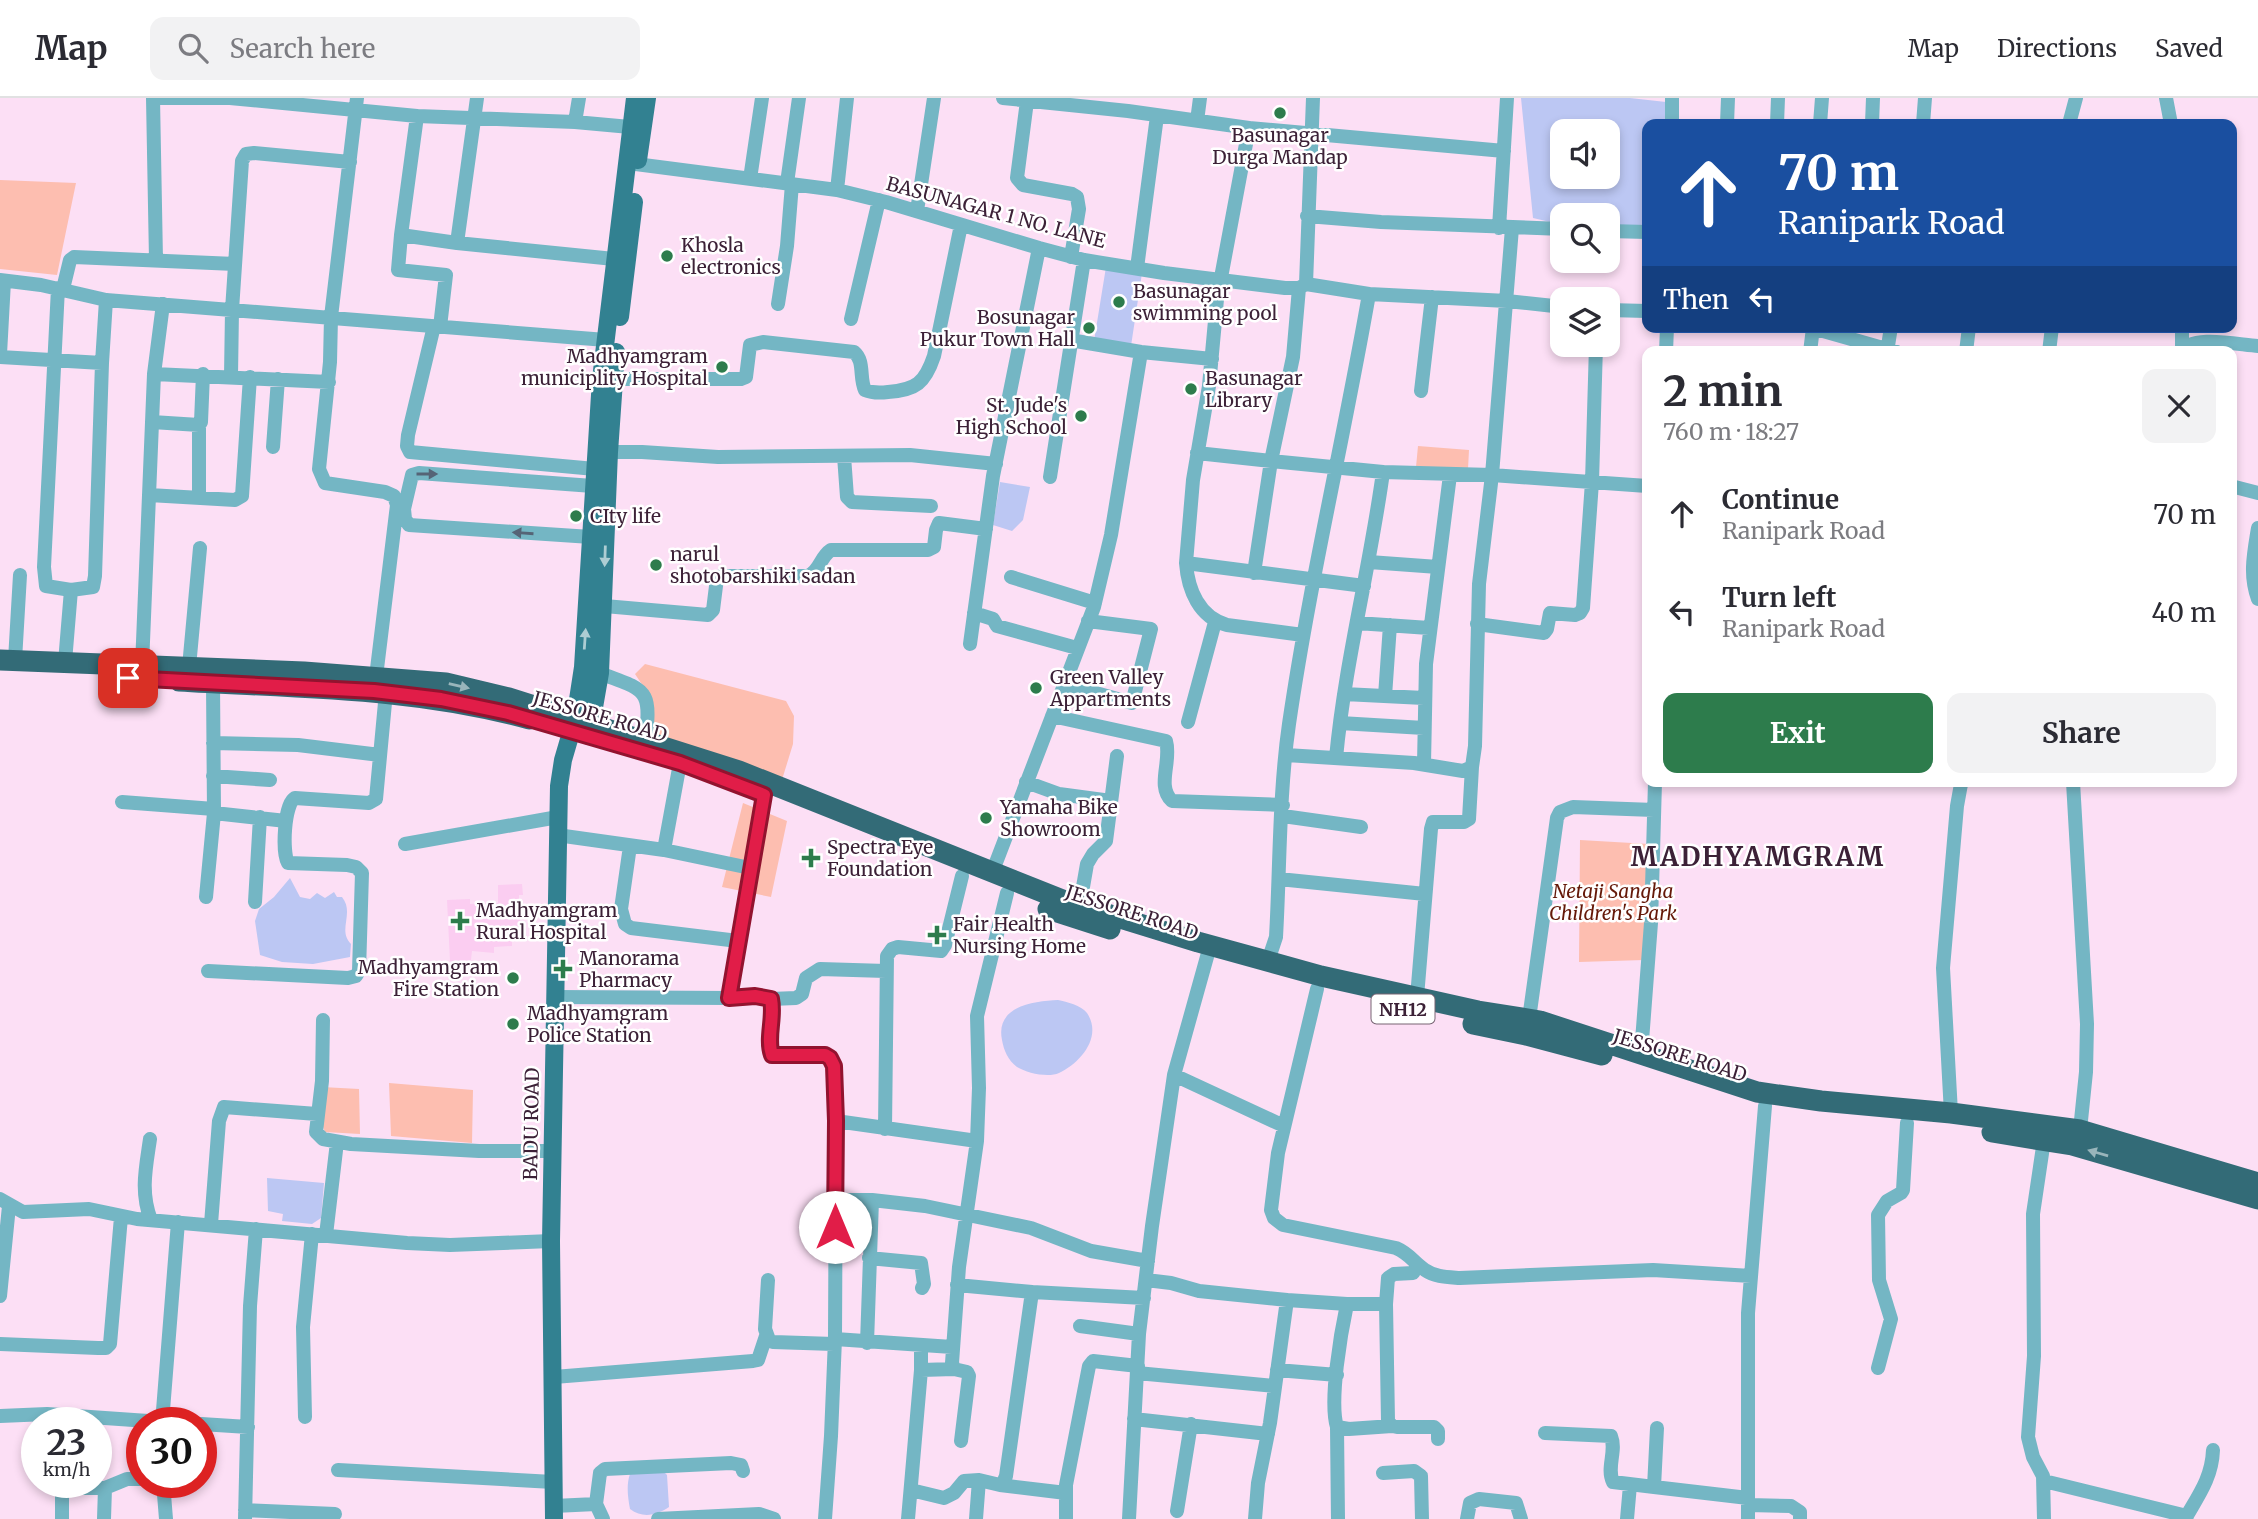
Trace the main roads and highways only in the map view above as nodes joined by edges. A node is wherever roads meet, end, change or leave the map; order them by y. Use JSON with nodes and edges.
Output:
{"nodes":[{"id":1,"x":635,"y":98,"type":"edge"},
{"id":2,"x":647,"y":98,"type":"edge"},
{"id":3,"x":632,"y":164,"type":"junction"},
{"id":4,"x":607,"y":379,"type":"junction"},
{"id":5,"x":598,"y":464,"type":"junction"},
{"id":6,"x":596,"y":606,"type":"junction"},
{"id":7,"x":5,"y":664,"type":"edge"},
{"id":8,"x":381,"y":684,"type":"junction"},
{"id":9,"x":582,"y":727,"type":"junction"},
{"id":10,"x":645,"y":746,"type":"junction"},
{"id":11,"x":838,"y":817,"type":"junction"},
{"id":12,"x":1208,"y":952,"type":"junction"},
{"id":13,"x":2258,"y":1183,"type":"edge"},
{"id":14,"x":2258,"y":1199,"type":"edge"},
{"id":15,"x":554,"y":1513,"type":"edge"}],
"edges":[{"from":1,"to":3,"type":"main road"},
{"from":2,"to":3,"type":"main road"},
{"from":3,"to":4,"type":"main road"},
{"from":3,"to":4,"type":"main road"},
{"from":4,"to":5,"type":"main road"},
{"from":5,"to":6,"type":"main road","one_way":true},
{"from":5,"to":6,"type":"main road"},
{"from":6,"to":9,"type":"main road","name":"BADU ROAD"},
{"from":7,"to":8,"type":"highway","name":"JESSORE ROAD","number":"NH12"},
{"from":7,"to":8,"type":"highway","name":"JESSORE ROAD","number":"NH12"},
{"from":8,"to":9,"type":"highway","name":"JESSORE ROAD","number":"NH12"},
{"from":9,"to":10,"type":"highway","name":"JESSORE ROAD","number":"NH12"},
{"from":9,"to":15,"type":"main road","name":"BADU ROAD"},
{"from":10,"to":11,"type":"highway","name":"JESSORE ROAD","number":"NH12"},
{"from":10,"to":11,"type":"highway","number":"NH12"},
{"from":11,"to":12,"type":"highway","number":"NH12"},
{"from":11,"to":12,"type":"highway","name":"JESSORE ROAD","number":"NH12"},
{"from":12,"to":13,"type":"highway","number":"NH12"},
{"from":14,"to":12,"type":"highway","name":"JESSORE ROAD","number":"NH12","one_way":true}]}
